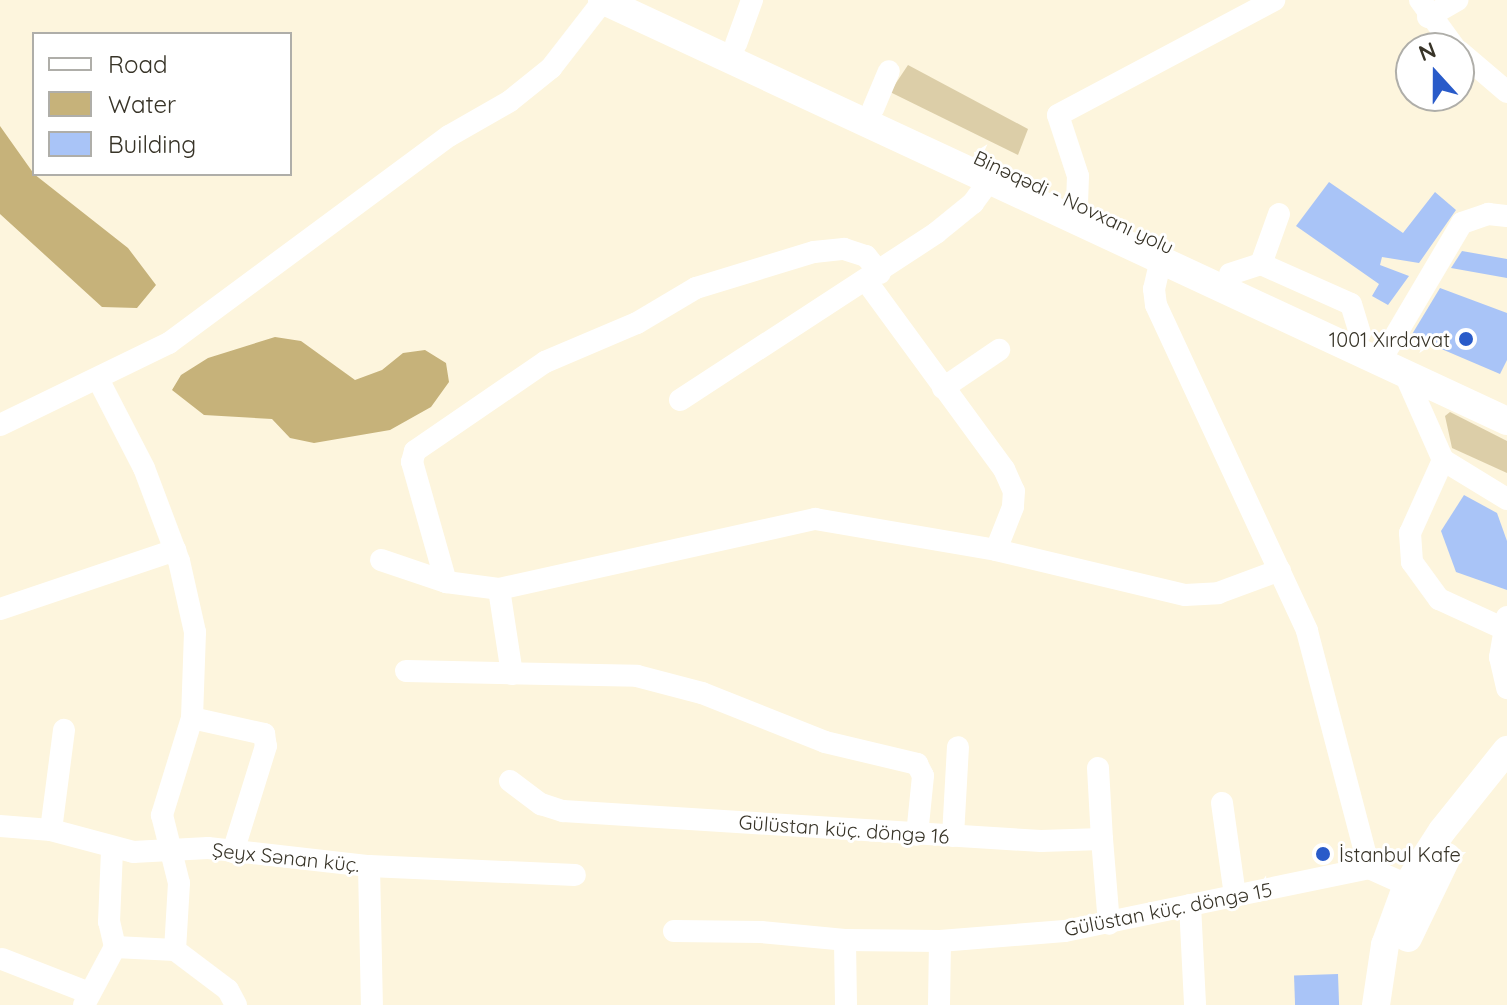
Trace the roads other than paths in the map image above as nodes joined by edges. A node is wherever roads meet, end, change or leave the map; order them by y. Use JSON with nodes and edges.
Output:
{"nodes":[{"id":1,"x":602,"y":0,"type":"edge"},
{"id":2,"x":642,"y":0,"type":"edge"},
{"id":3,"x":752,"y":0,"type":"edge"},
{"id":4,"x":1274,"y":0,"type":"edge"},
{"id":5,"x":1458,"y":0,"type":"edge"},
{"id":6,"x":1424,"y":8,"type":"edge"},
{"id":7,"x":1443,"y":32,"type":"edge"},
{"id":8,"x":736,"y":44,"type":"junction"},
{"id":9,"x":1475,"y":65,"type":"edge"},
{"id":10,"x":889,"y":71,"type":"dead end"},
{"id":11,"x":1507,"y":92,"type":"edge"},
{"id":12,"x":873,"y":109,"type":"junction"},
{"id":13,"x":990,"y":180,"type":"junction"},
{"id":14,"x":1077,"y":204,"type":"junction"},
{"id":15,"x":1279,"y":214,"type":"dead end"},
{"id":16,"x":1507,"y":216,"type":"edge"},
{"id":17,"x":1161,"y":259,"type":"junction"},
{"id":18,"x":1261,"y":264,"type":"junction"},
{"id":19,"x":1230,"y":274,"type":"junction"},
{"id":20,"x":874,"y":277,"type":"junction"},
{"id":21,"x":1360,"y":334,"type":"junction"},
{"id":22,"x":1388,"y":348,"type":"junction"},
{"id":23,"x":999,"y":350,"type":"dead end"},
{"id":24,"x":1404,"y":372,"type":"junction"},
{"id":25,"x":98,"y":379,"type":"junction"},
{"id":26,"x":943,"y":388,"type":"junction"},
{"id":27,"x":680,"y":400,"type":"dead end"},
{"id":28,"x":1505,"y":408,"type":"edge"},
{"id":29,"x":0,"y":425,"type":"edge"},
{"id":30,"x":1443,"y":460,"type":"junction"},
{"id":31,"x":1507,"y":499,"type":"edge"},
{"id":32,"x":175,"y":550,"type":"junction"},
{"id":33,"x":996,"y":550,"type":"junction"},
{"id":34,"x":381,"y":560,"type":"dead end"},
{"id":35,"x":1280,"y":570,"type":"junction"},
{"id":36,"x":446,"y":582,"type":"junction"},
{"id":37,"x":499,"y":589,"type":"junction"},
{"id":38,"x":0,"y":609,"type":"edge"},
{"id":39,"x":1504,"y":623,"type":"edge"},
{"id":40,"x":406,"y":671,"type":"dead end"},
{"id":41,"x":512,"y":674,"type":"junction"},
{"id":42,"x":1507,"y":688,"type":"edge"},
{"id":43,"x":192,"y":718,"type":"junction"},
{"id":44,"x":64,"y":730,"type":"dead end"},
{"id":45,"x":958,"y":747,"type":"dead end"},
{"id":46,"x":1506,"y":757,"type":"edge"},
{"id":47,"x":1098,"y":768,"type":"dead end"},
{"id":48,"x":510,"y":781,"type":"dead end"},
{"id":49,"x":1222,"y":803,"type":"dead end"},
{"id":50,"x":0,"y":826,"type":"edge"},
{"id":51,"x":51,"y":830,"type":"junction"},
{"id":52,"x":917,"y":835,"type":"junction"},
{"id":53,"x":953,"y":836,"type":"junction"},
{"id":54,"x":1102,"y":839,"type":"junction"},
{"id":55,"x":112,"y":850,"type":"junction"},
{"id":56,"x":173,"y":851,"type":"junction"},
{"id":57,"x":233,"y":852,"type":"junction"},
{"id":58,"x":369,"y":866,"type":"junction"},
{"id":59,"x":1369,"y":868,"type":"junction"},
{"id":60,"x":575,"y":875,"type":"dead end"},
{"id":61,"x":1407,"y":885,"type":"junction"},
{"id":62,"x":1235,"y":896,"type":"junction"},
{"id":63,"x":1190,"y":905,"type":"junction"},
{"id":64,"x":1109,"y":924,"type":"junction"},
{"id":65,"x":674,"y":931,"type":"dead end"},
{"id":66,"x":845,"y":940,"type":"junction"},
{"id":67,"x":940,"y":941,"type":"junction"},
{"id":68,"x":115,"y":947,"type":"junction"},
{"id":69,"x":175,"y":950,"type":"junction"},
{"id":70,"x":2,"y":959,"type":"edge"},
{"id":71,"x":87,"y":999,"type":"edge"},
{"id":72,"x":236,"y":1005,"type":"edge"},
{"id":73,"x":372,"y":1005,"type":"edge"},
{"id":74,"x":846,"y":1005,"type":"edge"},
{"id":75,"x":939,"y":1005,"type":"edge"},
{"id":76,"x":1195,"y":1005,"type":"edge"},
{"id":77,"x":1376,"y":1005,"type":"edge"},
{"id":78,"x":1395,"y":1005,"type":"edge"}],
"edges":[{"from":1,"to":13,"type":"main road"},
{"from":1,"to":25,"type":"street"},
{"from":2,"to":8,"type":"main road","name":"Binəqədi - Novxanı yolu"},
{"from":3,"to":8,"type":"street"},
{"from":4,"to":14,"type":"street"},
{"from":5,"to":6,"type":"street"},
{"from":6,"to":7,"type":"street"},
{"from":8,"to":12,"type":"main road","name":"Binəqədi - Novxanı yolu"},
{"from":9,"to":11,"type":"street"},
{"from":10,"to":12,"type":"street"},
{"from":12,"to":14,"type":"main road","name":"Binəqədi - Novxanı yolu"},
{"from":13,"to":17,"type":"main road"},
{"from":13,"to":20,"type":"street"},
{"from":14,"to":19,"type":"main road","name":"Binəqədi - Novxanı yolu"},
{"from":15,"to":18,"type":"street"},
{"from":16,"to":22,"type":"street"},
{"from":17,"to":24,"type":"main road"},
{"from":17,"to":35,"type":"street"},
{"from":18,"to":19,"type":"street"},
{"from":18,"to":21,"type":"street"},
{"from":19,"to":21,"type":"main road","name":"Binəqədi - Novxanı yolu"},
{"from":20,"to":26,"type":"street"},
{"from":20,"to":27,"type":"street"},
{"from":20,"to":36,"type":"street"},
{"from":21,"to":22,"type":"main road","name":"Binəqədi - Novxanı yolu"},
{"from":22,"to":28,"type":"main road","name":"Binəqədi - Novxanı yolu"},
{"from":23,"to":26,"type":"street"},
{"from":24,"to":28,"type":"main road"},
{"from":24,"to":30,"type":"street"},
{"from":25,"to":29,"type":"street"},
{"from":25,"to":32,"type":"street"},
{"from":26,"to":33,"type":"street"},
{"from":30,"to":31,"type":"street"},
{"from":30,"to":39,"type":"street"},
{"from":32,"to":38,"type":"street"},
{"from":32,"to":43,"type":"street"},
{"from":33,"to":35,"type":"street"},
{"from":33,"to":37,"type":"street"},
{"from":34,"to":36,"type":"street"},
{"from":35,"to":59,"type":"street"},
{"from":36,"to":37,"type":"street"},
{"from":37,"to":41,"type":"street"},
{"from":39,"to":42,"type":"street"},
{"from":40,"to":41,"type":"street"},
{"from":41,"to":52,"type":"street"},
{"from":43,"to":56,"type":"street"},
{"from":43,"to":57,"type":"street"},
{"from":44,"to":51,"type":"street"},
{"from":45,"to":53,"type":"street"},
{"from":46,"to":61,"type":"main road"},
{"from":46,"to":78,"type":"main road"},
{"from":47,"to":54,"type":"street"},
{"from":48,"to":52,"type":"street","name":"Gülüstan küç. döngə 16"},
{"from":49,"to":62,"type":"street"},
{"from":50,"to":51,"type":"street","name":"Şeyx Sənan küç."},
{"from":51,"to":55,"type":"street","name":"Şeyx Sənan küç."},
{"from":52,"to":53,"type":"street","name":"Gülüstan küç. döngə 16"},
{"from":53,"to":54,"type":"street","name":"Gülüstan küç. döngə 16"},
{"from":54,"to":64,"type":"street"},
{"from":55,"to":56,"type":"street","name":"Şeyx Sənan küç."},
{"from":55,"to":68,"type":"street"},
{"from":56,"to":57,"type":"street","name":"Şeyx Sənan küç."},
{"from":56,"to":69,"type":"street"},
{"from":57,"to":58,"type":"street","name":"Şeyx Sənan küç."},
{"from":58,"to":60,"type":"street","name":"Şeyx Sənan küç."},
{"from":58,"to":73,"type":"street"},
{"from":59,"to":61,"type":"street"},
{"from":59,"to":62,"type":"street","name":"Gülüstan küç. döngə 15"},
{"from":61,"to":77,"type":"main road"},
{"from":62,"to":63,"type":"street","name":"Gülüstan küç. döngə 15"},
{"from":63,"to":64,"type":"street","name":"Gülüstan küç. döngə 15"},
{"from":63,"to":76,"type":"street"},
{"from":64,"to":67,"type":"street","name":"Gülüstan küç. döngə 15"},
{"from":65,"to":66,"type":"street","name":"Gülüstan küç. döngə 15"},
{"from":66,"to":67,"type":"street","name":"Gülüstan küç. döngə 15"},
{"from":66,"to":74,"type":"street"},
{"from":67,"to":75,"type":"street"},
{"from":68,"to":69,"type":"street"},
{"from":68,"to":71,"type":"street"},
{"from":69,"to":72,"type":"street"},
{"from":70,"to":71,"type":"street"}]}
